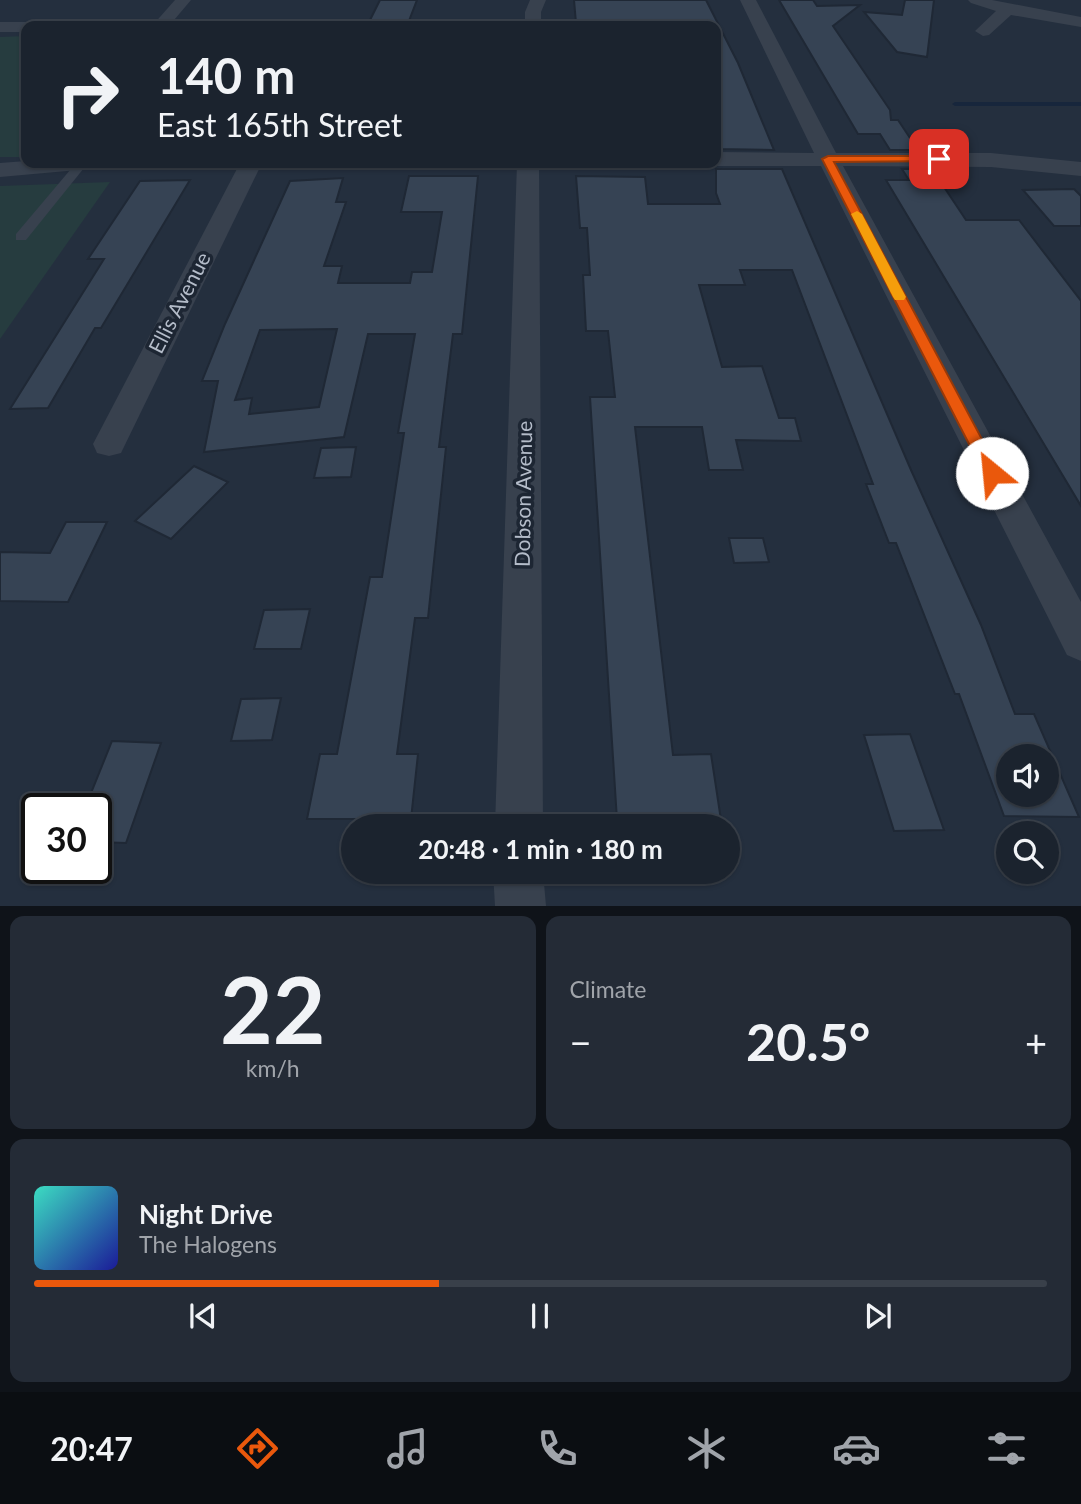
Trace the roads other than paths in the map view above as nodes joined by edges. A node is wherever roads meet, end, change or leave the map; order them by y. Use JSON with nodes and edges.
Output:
{"nodes":[{"id":1,"x":183,"y":0,"type":"edge"},
{"id":2,"x":538,"y":0,"type":"edge"},
{"id":3,"x":748,"y":0,"type":"edge"},
{"id":4,"x":976,"y":0,"type":"edge"},
{"id":5,"x":1008,"y":10,"type":"junction"},
{"id":6,"x":164,"y":21,"type":"edge"},
{"id":7,"x":533,"y":21,"type":"edge"},
{"id":8,"x":1081,"y":22,"type":"edge"},
{"id":9,"x":0,"y":27,"type":"edge"},
{"id":10,"x":21,"y":27,"type":"edge"},
{"id":11,"x":983,"y":32,"type":"dead end"},
{"id":12,"x":721,"y":159,"type":"edge"},
{"id":13,"x":828,"y":159,"type":"junction"},
{"id":14,"x":23,"y":168,"type":"edge"},
{"id":15,"x":76,"y":168,"type":"edge"},
{"id":16,"x":248,"y":168,"type":"edge"},
{"id":17,"x":528,"y":168,"type":"edge"},
{"id":18,"x":1081,"y":169,"type":"edge"},
{"id":19,"x":0,"y":170,"type":"edge"},
{"id":20,"x":21,"y":237,"type":"dead end"},
{"id":21,"x":109,"y":444,"type":"dead end"},
{"id":22,"x":1081,"y":642,"type":"edge"},
{"id":23,"x":519,"y":814,"type":"edge"},
{"id":24,"x":519,"y":884,"type":"edge"},
{"id":25,"x":521,"y":905,"type":"edge"}],
"edges":[{"from":1,"to":6,"type":"street"},
{"from":2,"to":7,"type":"street"},
{"from":3,"to":13,"type":"street"},
{"from":4,"to":5,"type":"street"},
{"from":5,"to":8,"type":"street"},
{"from":5,"to":11,"type":"street"},
{"from":9,"to":10,"type":"street"},
{"from":12,"to":13,"type":"street"},
{"from":13,"to":18,"type":"street"},
{"from":13,"to":22,"type":"street"},
{"from":14,"to":19,"type":"street"},
{"from":15,"to":20,"type":"lane"},
{"from":16,"to":21,"type":"street","name":"Ellis Avenue"},
{"from":17,"to":23,"type":"street","name":"Dobson Avenue"},
{"from":24,"to":25,"type":"street"}]}
